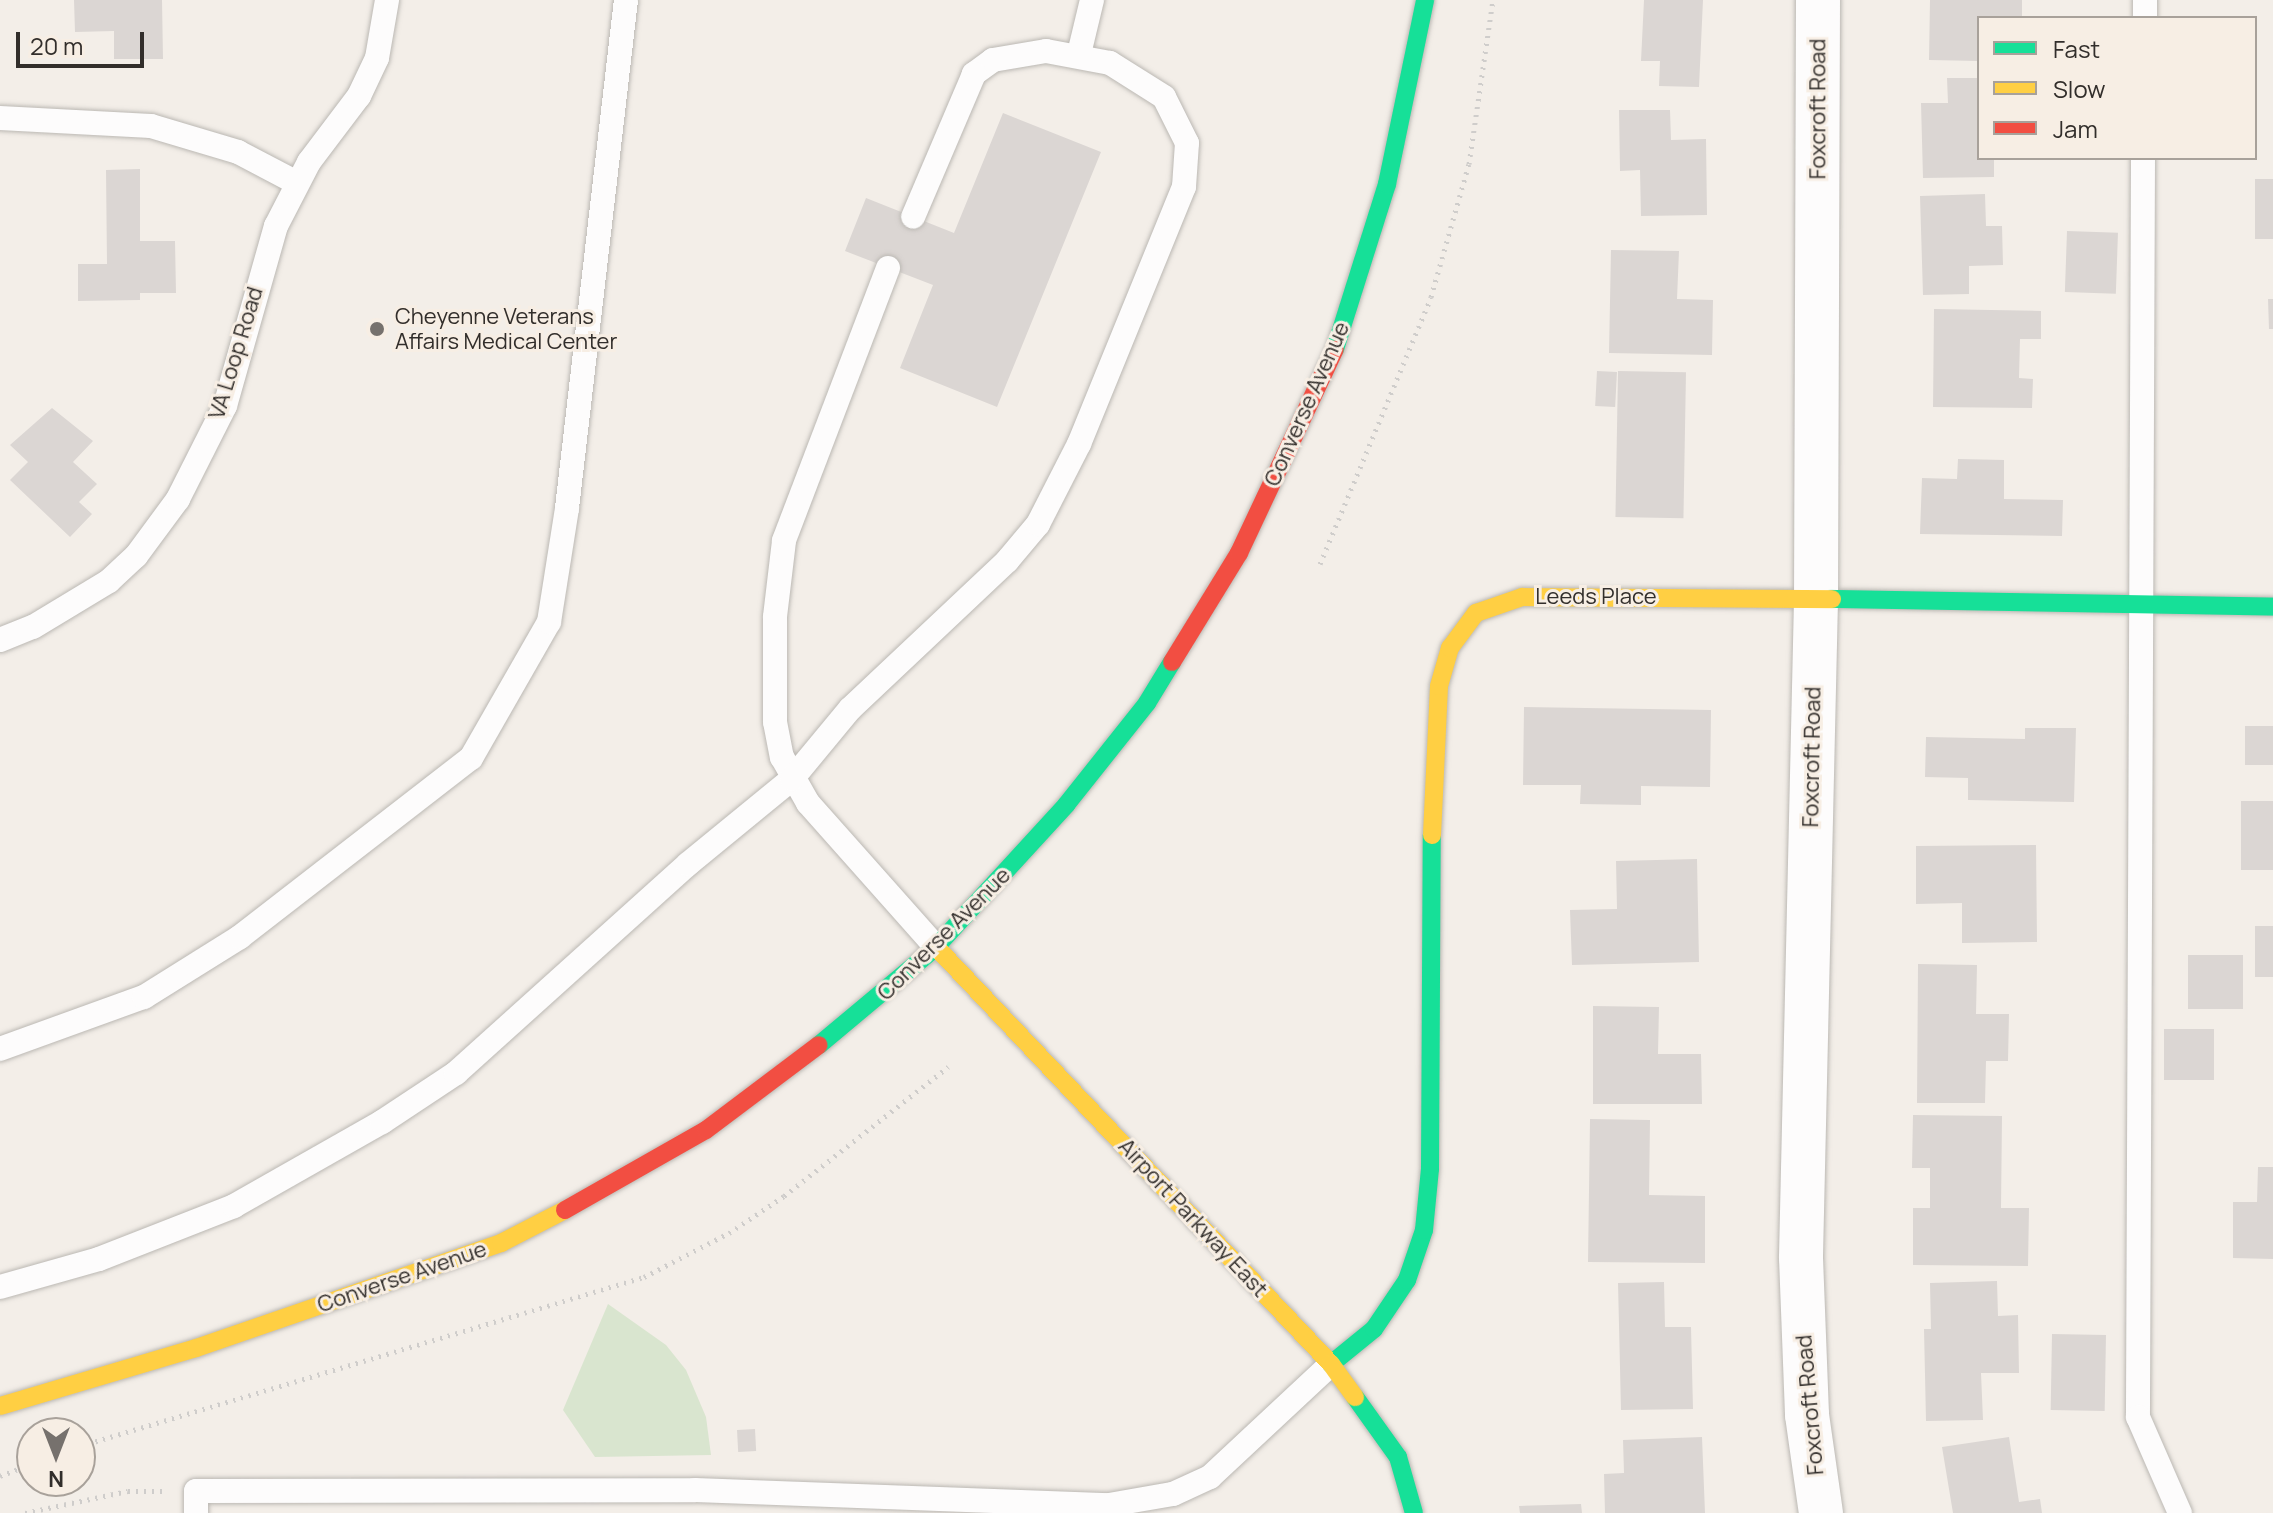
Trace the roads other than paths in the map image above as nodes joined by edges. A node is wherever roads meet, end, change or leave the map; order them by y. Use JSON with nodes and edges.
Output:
{"nodes":[{"id":1,"x":387,"y":0,"type":"edge"},
{"id":2,"x":626,"y":0,"type":"edge"},
{"id":3,"x":1092,"y":0,"type":"edge"},
{"id":4,"x":1818,"y":0,"type":"edge"},
{"id":5,"x":1420,"y":1,"type":"edge"},
{"id":6,"x":1079,"y":54,"type":"junction"},
{"id":7,"x":0,"y":118,"type":"edge"},
{"id":8,"x":2143,"y":160,"type":"edge"},
{"id":9,"x":297,"y":183,"type":"junction"},
{"id":10,"x":913,"y":217,"type":"dead end"},
{"id":11,"x":888,"y":268,"type":"dead end"},
{"id":12,"x":1816,"y":600,"type":"junction"},
{"id":13,"x":2138,"y":605,"type":"junction"},
{"id":14,"x":2273,"y":607,"type":"edge"},
{"id":15,"x":0,"y":640,"type":"edge"},
{"id":16,"x":792,"y":779,"type":"junction"},
{"id":17,"x":936,"y":947,"type":"junction"},
{"id":18,"x":0,"y":1049,"type":"edge"},
{"id":19,"x":0,"y":1287,"type":"edge"},
{"id":20,"x":1331,"y":1364,"type":"junction"},
{"id":21,"x":0,"y":1406,"type":"edge"},
{"id":22,"x":196,"y":1502,"type":"edge"},
{"id":23,"x":695,"y":1502,"type":"edge"},
{"id":24,"x":1414,"y":1513,"type":"edge"},
{"id":25,"x":1821,"y":1513,"type":"edge"},
{"id":26,"x":2180,"y":1513,"type":"edge"}],
"edges":[{"from":1,"to":9,"type":"lane","name":"VA Loop Road"},
{"from":2,"to":18,"type":"lane"},
{"from":3,"to":6,"type":"lane"},
{"from":4,"to":12,"type":"street","name":"Foxcroft Road"},
{"from":5,"to":17,"type":"street","name":"Converse Avenue"},
{"from":6,"to":10,"type":"lane"},
{"from":6,"to":16,"type":"lane"},
{"from":7,"to":9,"type":"lane"},
{"from":8,"to":13,"type":"lane"},
{"from":9,"to":15,"type":"lane","name":"VA Loop Road"},
{"from":11,"to":16,"type":"lane"},
{"from":12,"to":13,"type":"street","name":"Leeds Place"},
{"from":12,"to":20,"type":"street","name":"Leeds Place"},
{"from":12,"to":25,"type":"street","name":"Foxcroft Road"},
{"from":13,"to":14,"type":"street","name":"Leeds Place"},
{"from":13,"to":26,"type":"lane"},
{"from":16,"to":17,"type":"lane"},
{"from":16,"to":19,"type":"lane"},
{"from":17,"to":20,"type":"street","name":"Airport Parkway East"},
{"from":17,"to":21,"type":"street","name":"Converse Avenue"},
{"from":20,"to":23,"type":"lane"},
{"from":20,"to":24,"type":"street","name":"Airport Parkway East"},
{"from":22,"to":23,"type":"lane"}]}
